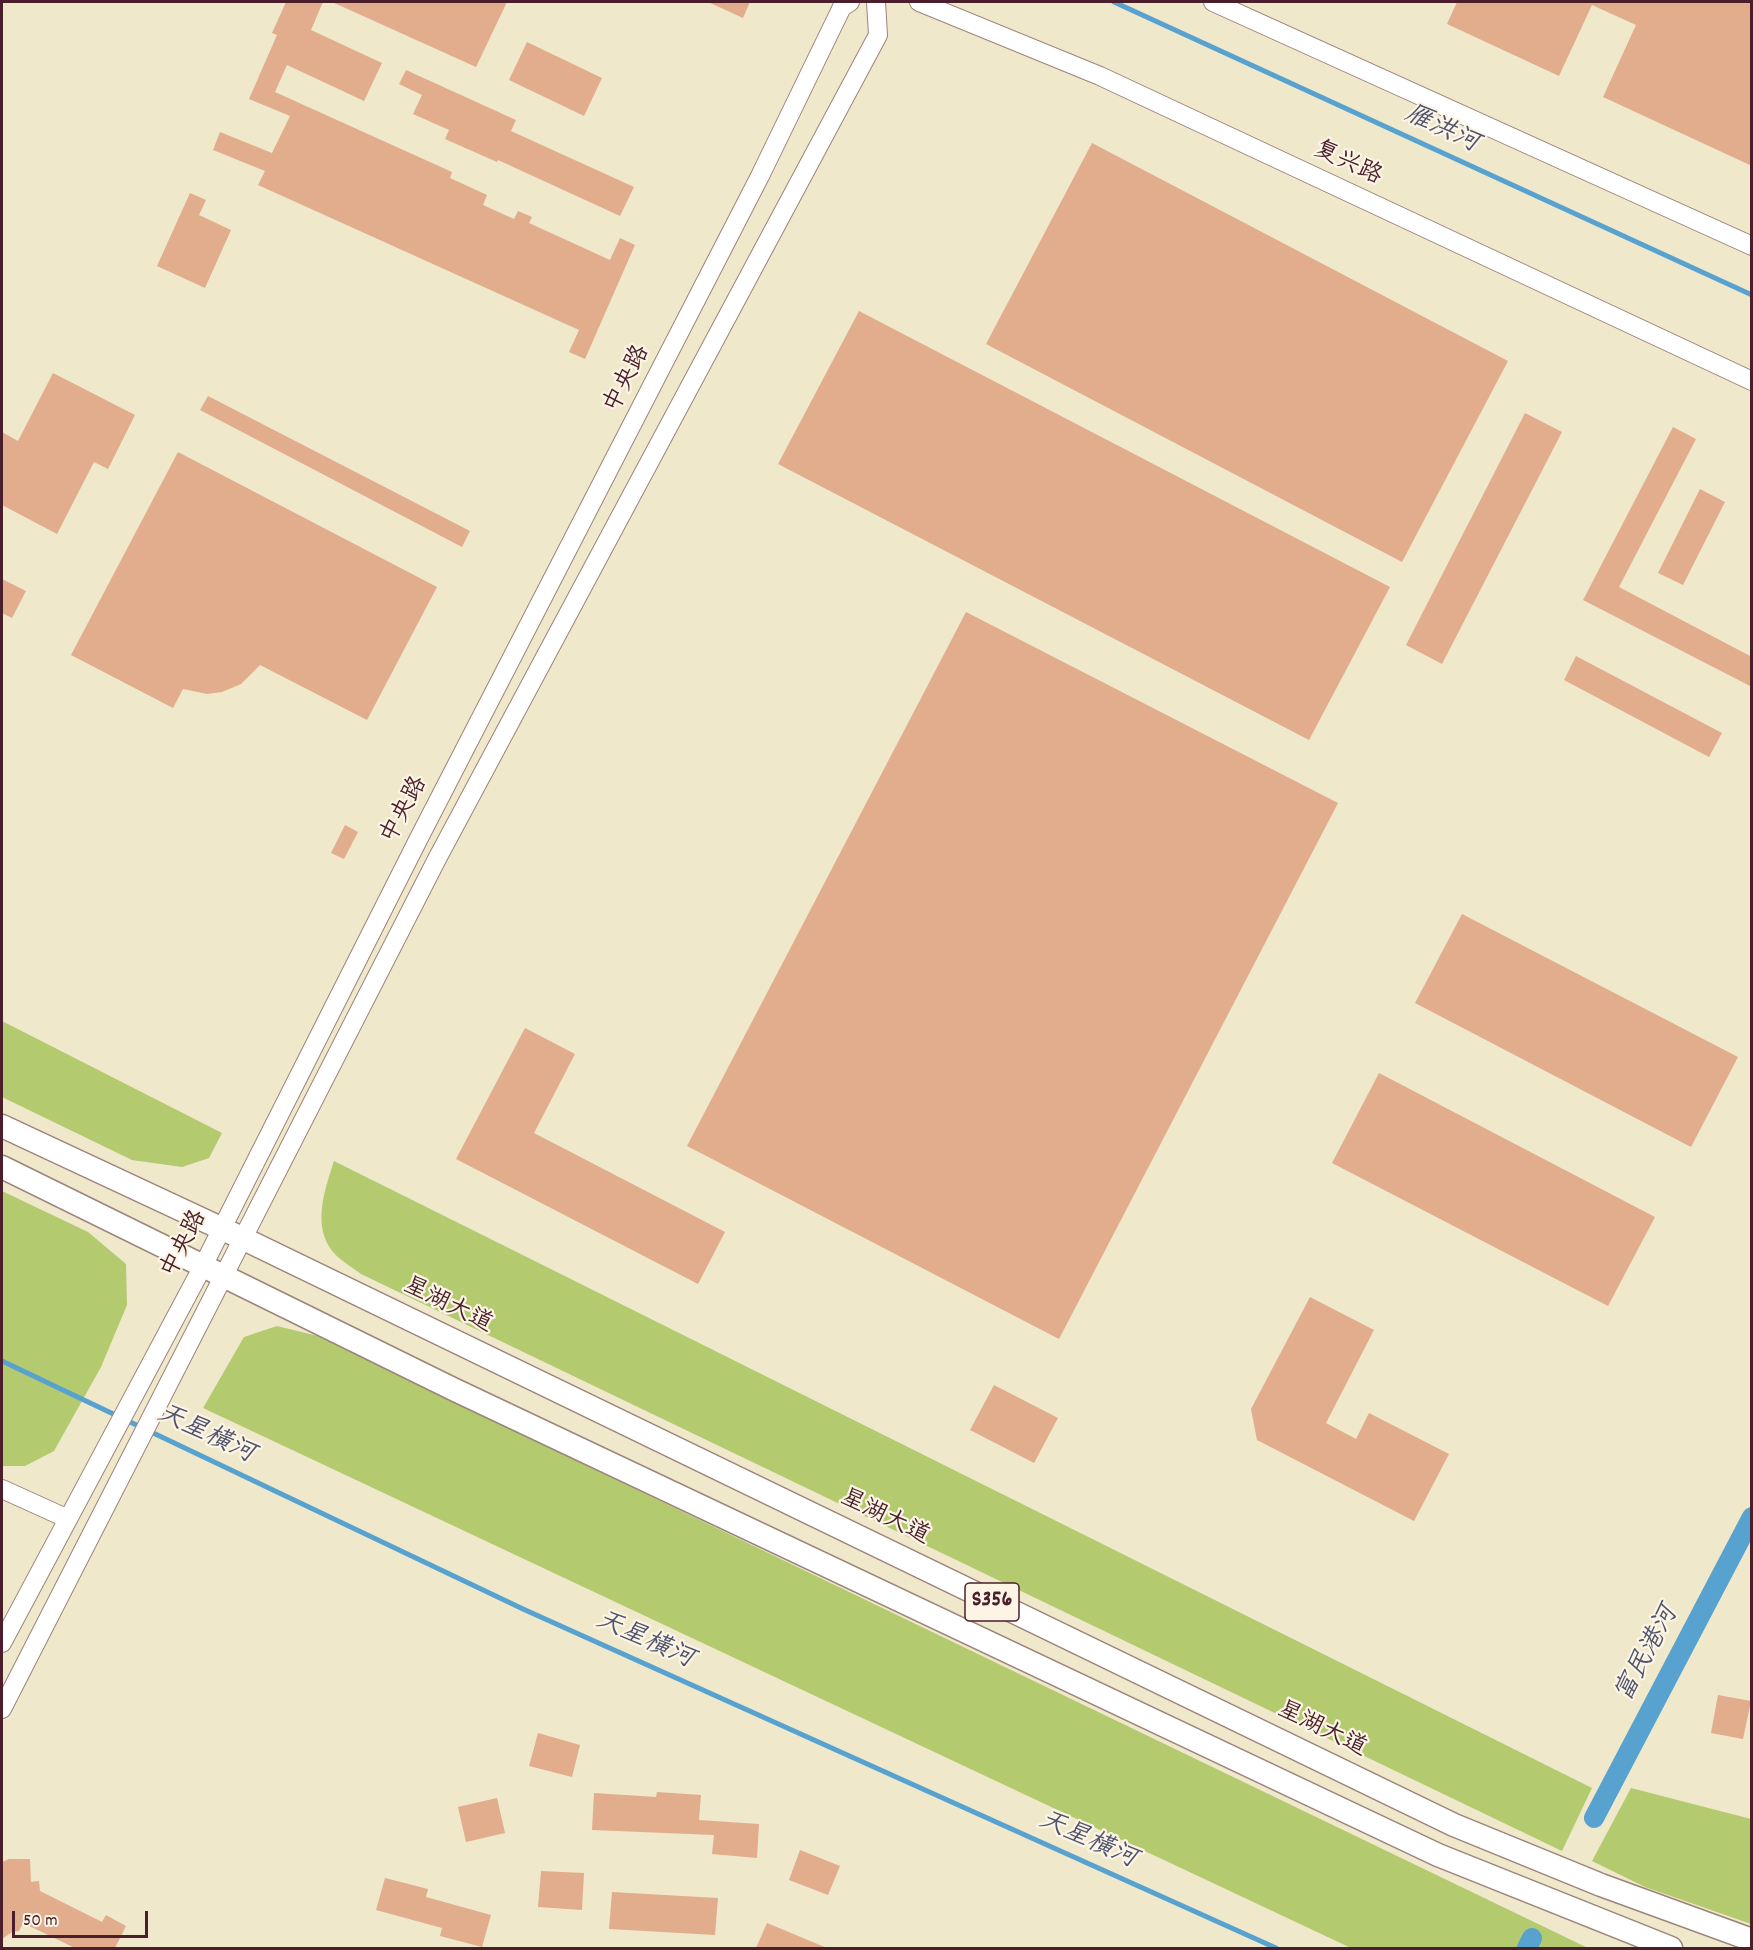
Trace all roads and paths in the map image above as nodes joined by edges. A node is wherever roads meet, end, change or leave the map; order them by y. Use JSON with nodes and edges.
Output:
{"nodes":[{"id":1,"x":850,"y":2,"type":"edge"},
{"id":2,"x":876,"y":2,"type":"edge"},
{"id":3,"x":919,"y":2,"type":"edge"},
{"id":4,"x":1213,"y":2,"type":"edge"},
{"id":5,"x":1752,"y":246,"type":"edge"},
{"id":6,"x":1752,"y":381,"type":"edge"},
{"id":7,"x":2,"y":1126,"type":"edge"},
{"id":8,"x":2,"y":1167,"type":"edge"},
{"id":9,"x":222,"y":1229,"type":"junction"},
{"id":10,"x":244,"y":1239,"type":"junction"},
{"id":11,"x":213,"y":1271,"type":"junction"},
{"id":12,"x":2,"y":1489,"type":"edge"},
{"id":13,"x":66,"y":1518,"type":"junction"},
{"id":14,"x":2,"y":1642,"type":"edge"},
{"id":15,"x":2,"y":1709,"type":"edge"},
{"id":16,"x":1752,"y":1940,"type":"edge"},
{"id":17,"x":1671,"y":1948,"type":"edge"}],
"edges":[{"from":1,"to":9,"type":"street","name":"中央路"},
{"from":2,"to":10,"type":"street","name":"中央路"},
{"from":3,"to":6,"type":"street","name":"复兴路"},
{"from":4,"to":5,"type":"street"},
{"from":7,"to":9,"type":"main road","name":"星湖大道"},
{"from":8,"to":11,"type":"main road"},
{"from":9,"to":10,"type":"main road","name":"星湖大道"},
{"from":9,"to":11,"type":"street","name":"中央路"},
{"from":10,"to":11,"type":"street","name":"中央路"},
{"from":10,"to":16,"type":"main road","name":"星湖大道","number":"S356"},
{"from":11,"to":13,"type":"street","name":"中央路"},
{"from":11,"to":15,"type":"street","name":"中央路"},
{"from":11,"to":17,"type":"main road","number":"S356"},
{"from":12,"to":13,"type":"street"},
{"from":13,"to":14,"type":"street","name":"中央路"}]}
